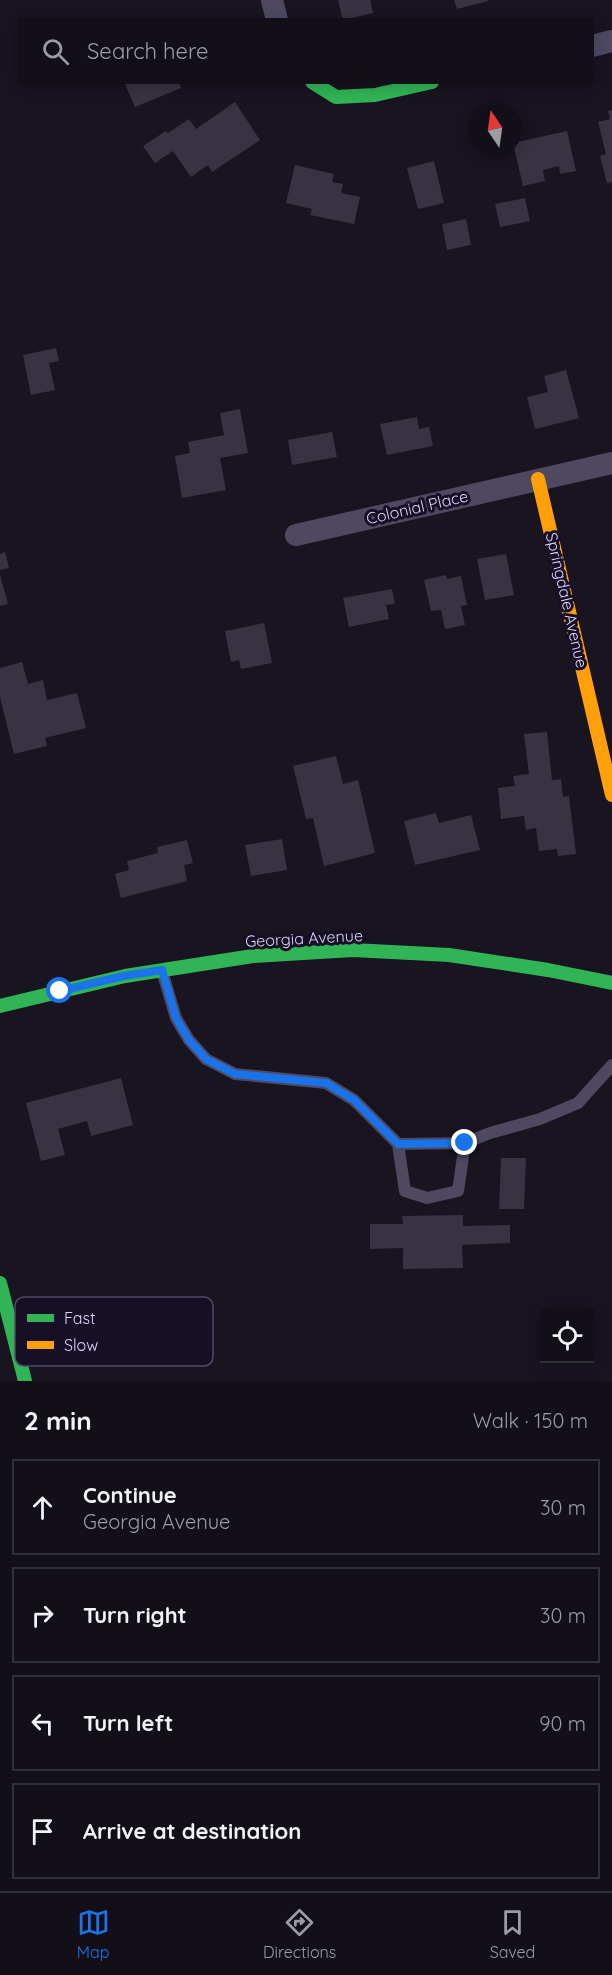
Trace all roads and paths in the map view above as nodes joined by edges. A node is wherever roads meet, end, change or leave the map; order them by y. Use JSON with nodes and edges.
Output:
{"nodes":[{"id":1,"x":272,"y":0,"type":"edge"},
{"id":2,"x":276,"y":18,"type":"edge"},
{"id":3,"x":612,"y":41,"type":"edge"},
{"id":4,"x":594,"y":46,"type":"edge"},
{"id":5,"x":315,"y":84,"type":"edge"},
{"id":6,"x":423,"y":84,"type":"edge"},
{"id":7,"x":612,"y":463,"type":"edge"},
{"id":8,"x":538,"y":479,"type":"junction"},
{"id":9,"x":296,"y":535,"type":"dead end"},
{"id":10,"x":612,"y":795,"type":"edge"},
{"id":11,"x":162,"y":970,"type":"junction"},
{"id":12,"x":612,"y":982,"type":"edge"},
{"id":13,"x":0,"y":1006,"type":"edge"},
{"id":14,"x":612,"y":1065,"type":"edge"},
{"id":15,"x":465,"y":1143,"type":"junction"},
{"id":16,"x":398,"y":1144,"type":"junction"},
{"id":17,"x":0,"y":1283,"type":"edge"},
{"id":18,"x":15,"y":1342,"type":"edge"},
{"id":19,"x":21,"y":1366,"type":"edge"},
{"id":20,"x":25,"y":1381,"type":"edge"}],
"edges":[{"from":1,"to":2,"type":"street"},
{"from":3,"to":4,"type":"street"},
{"from":5,"to":6,"type":"street"},
{"from":7,"to":8,"type":"street"},
{"from":8,"to":9,"type":"street","name":"Colonial Place"},
{"from":8,"to":10,"type":"street","name":"Springdale Avenue"},
{"from":11,"to":12,"type":"street","name":"Georgia Avenue"},
{"from":11,"to":13,"type":"street","name":"Georgia Avenue"},
{"from":11,"to":16,"type":"lane"},
{"from":14,"to":15,"type":"lane"},
{"from":15,"to":16,"type":"lane"},
{"from":15,"to":16,"type":"lane"},
{"from":17,"to":18,"type":"street"},
{"from":19,"to":20,"type":"street"}]}
